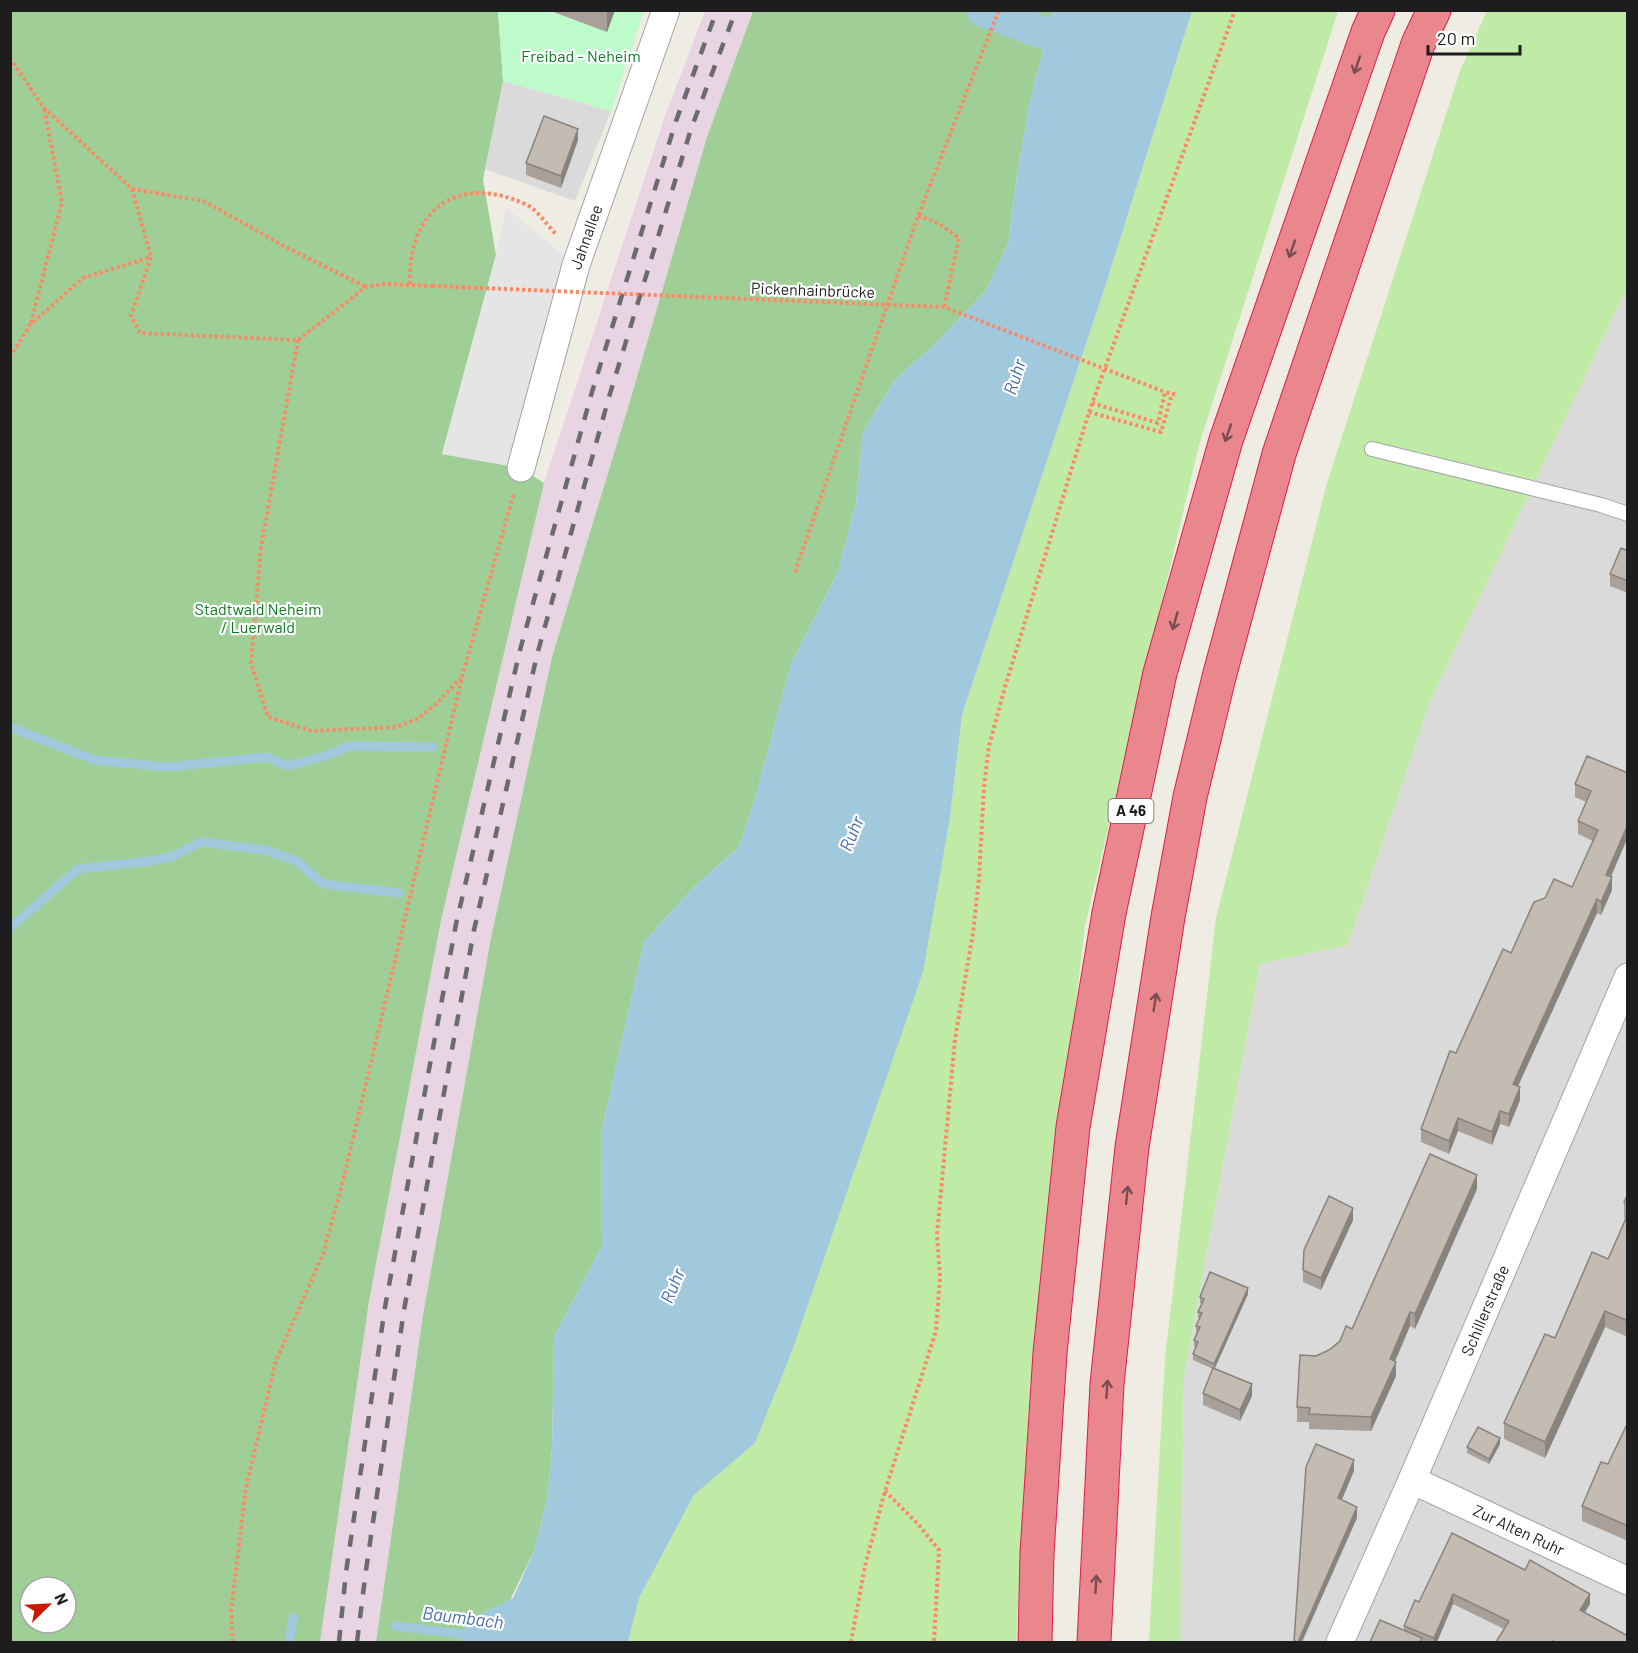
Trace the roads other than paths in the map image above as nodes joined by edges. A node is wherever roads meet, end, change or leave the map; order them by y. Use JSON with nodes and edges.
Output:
{"nodes":[{"id":1,"x":666,"y":10,"type":"edge"},
{"id":2,"x":1378,"y":10,"type":"edge"},
{"id":3,"x":1434,"y":10,"type":"edge"},
{"id":4,"x":1372,"y":449,"type":"dead end"},
{"id":5,"x":521,"y":468,"type":"road end"},
{"id":6,"x":1628,"y":514,"type":"edge"},
{"id":7,"x":1628,"y":976,"type":"edge"},
{"id":8,"x":1412,"y":1480,"type":"junction"},
{"id":9,"x":1628,"y":1581,"type":"edge"},
{"id":10,"x":1035,"y":1642,"type":"edge"},
{"id":11,"x":1094,"y":1642,"type":"edge"},
{"id":12,"x":1340,"y":1642,"type":"edge"}],
"edges":[{"from":1,"to":5,"type":"street","name":"Jahnallee"},
{"from":2,"to":10,"type":"highway","number":"A 46","one_way":true},
{"from":11,"to":3,"type":"highway","one_way":true},
{"from":4,"to":6,"type":"lane"},
{"from":7,"to":8,"type":"street","name":"Schillerstraße"},
{"from":8,"to":9,"type":"street","name":"Zur Alten Ruhr"},
{"from":8,"to":12,"type":"street","name":"Schillerstraße"}]}
